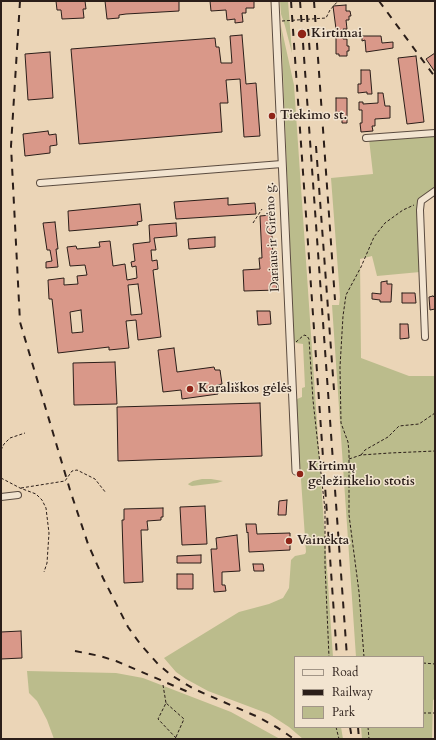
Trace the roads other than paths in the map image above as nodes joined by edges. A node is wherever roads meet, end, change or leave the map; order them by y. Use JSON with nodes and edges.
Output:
{"nodes":[{"id":1,"x":275,"y":1,"type":"edge"},
{"id":2,"x":435,"y":133,"type":"edge"},
{"id":3,"x":366,"y":138,"type":"dead end"},
{"id":4,"x":282,"y":164,"type":"junction"},
{"id":5,"x":40,"y":183,"type":"dead end"},
{"id":6,"x":435,"y":192,"type":"edge"},
{"id":7,"x":425,"y":337,"type":"dead end"},
{"id":8,"x":296,"y":471,"type":"dead end"},
{"id":9,"x":18,"y":495,"type":"dead end"},
{"id":10,"x":1,"y":496,"type":"edge"}],
"edges":[{"from":1,"to":4,"type":"street","name":"Dariaus ir Girėno g."},
{"from":2,"to":3,"type":"street"},
{"from":4,"to":5,"type":"street"},
{"from":4,"to":8,"type":"street","name":"Dariaus ir Girėno g."},
{"from":6,"to":7,"type":"street"},
{"from":9,"to":10,"type":"street"}]}
